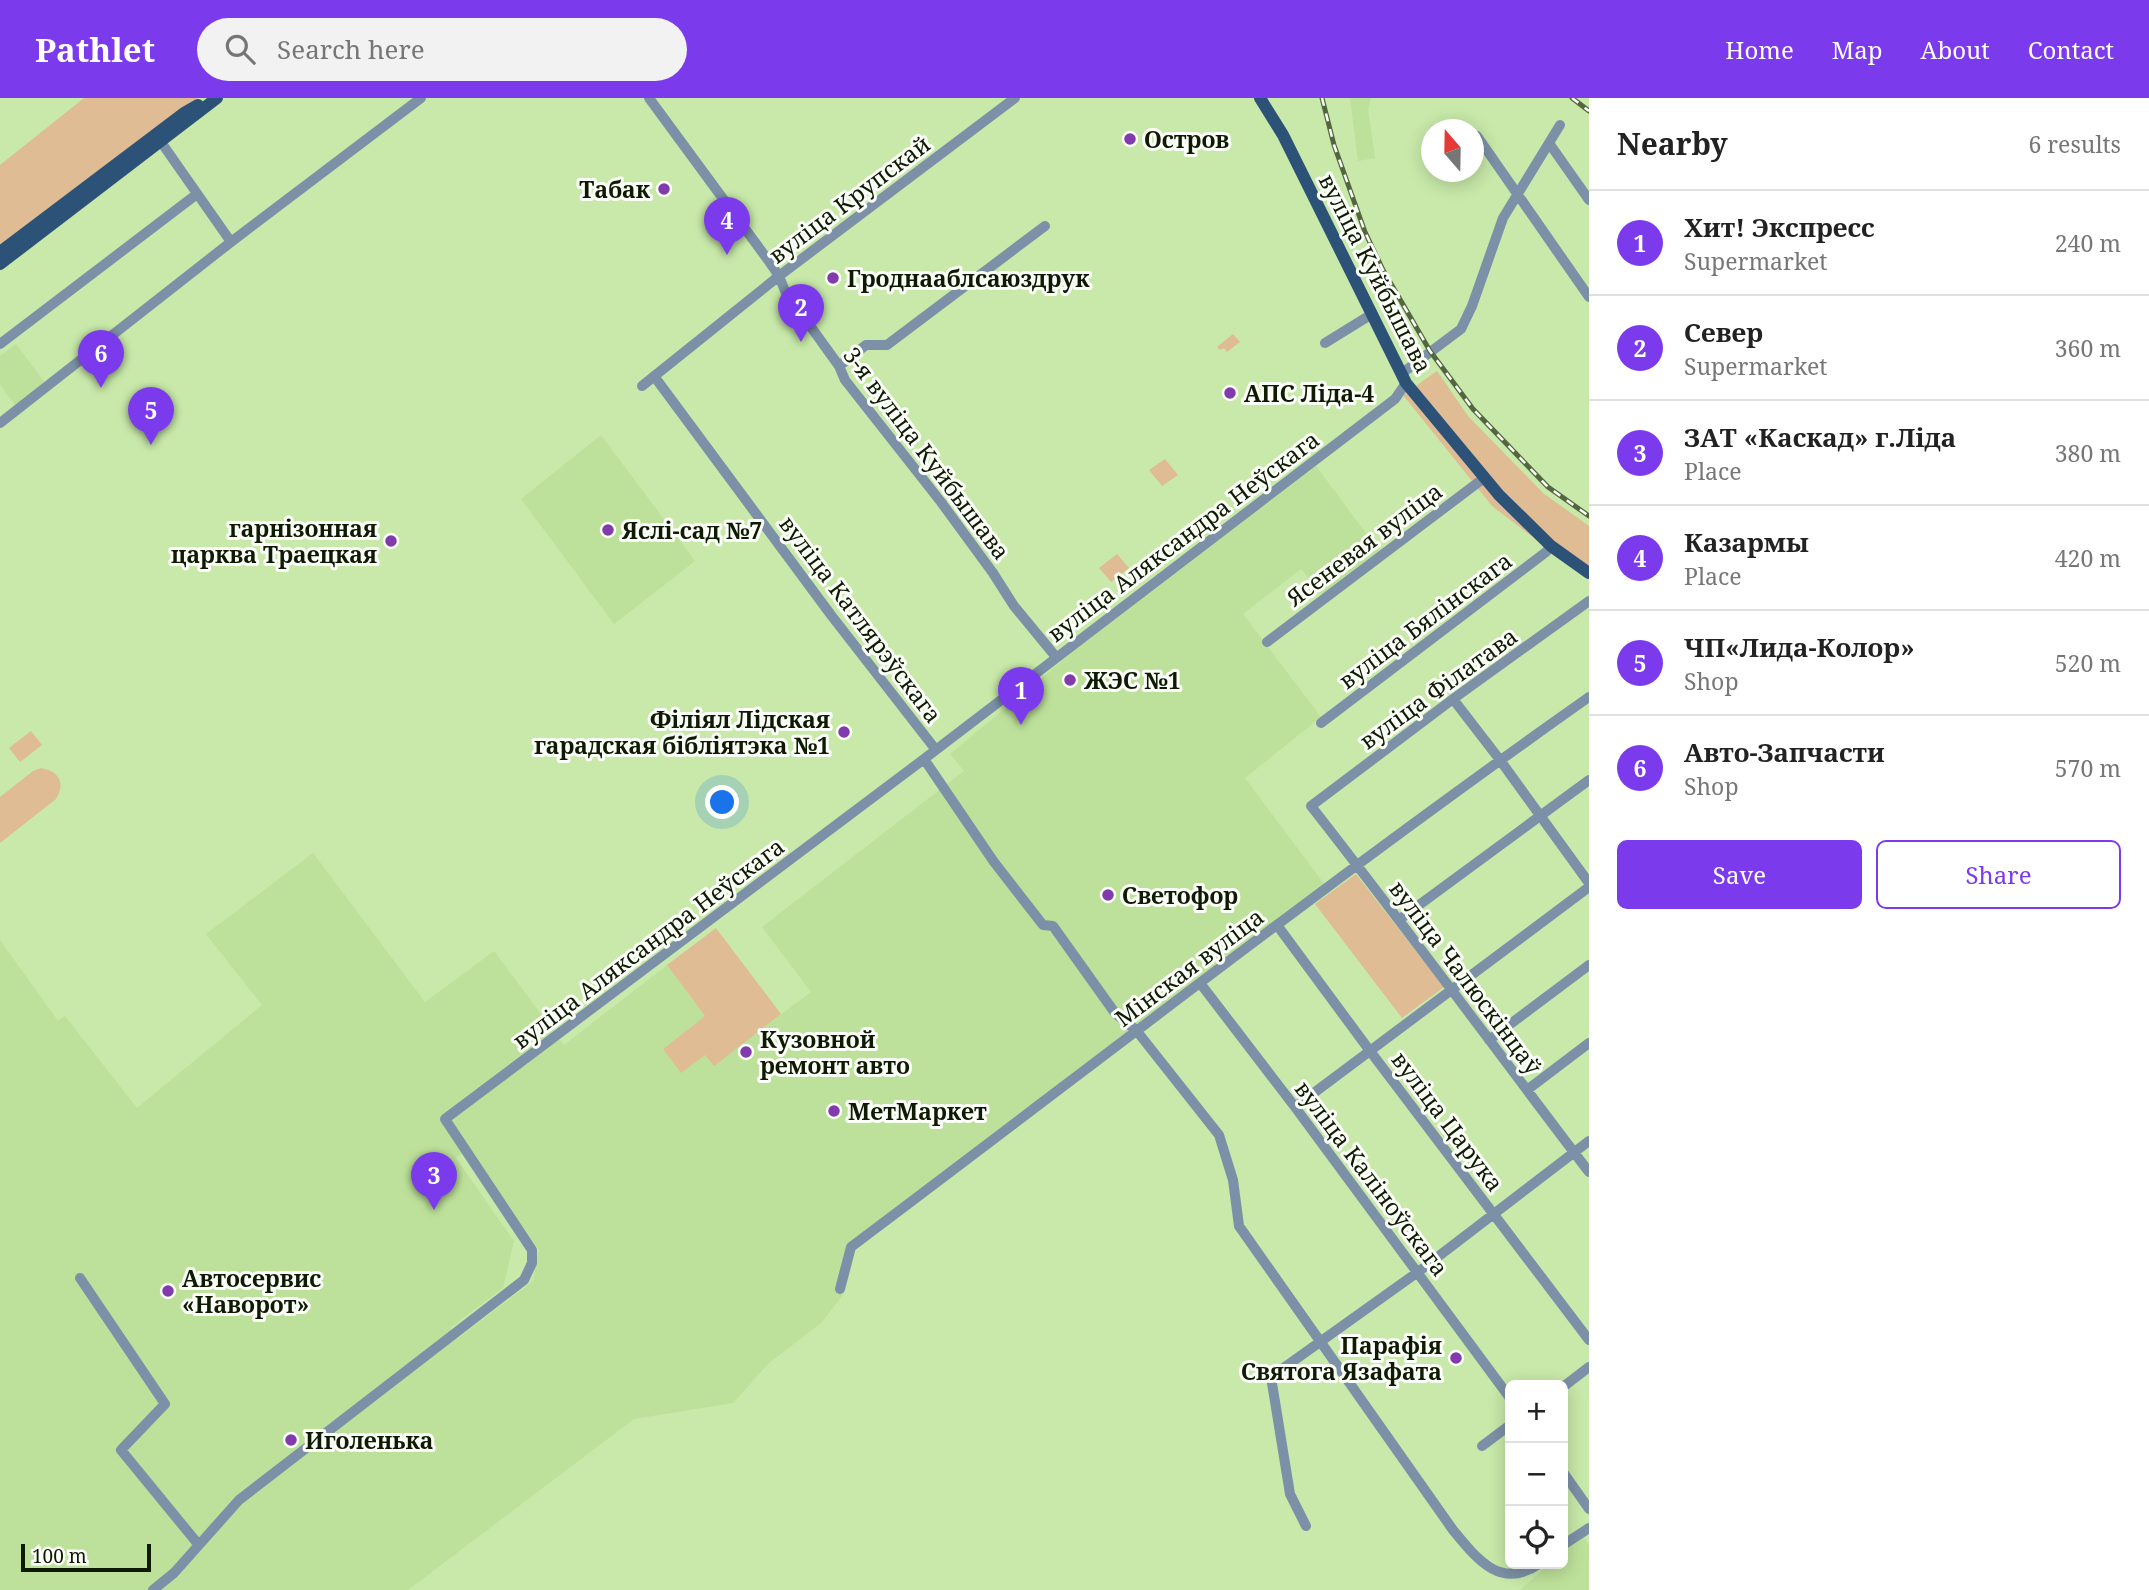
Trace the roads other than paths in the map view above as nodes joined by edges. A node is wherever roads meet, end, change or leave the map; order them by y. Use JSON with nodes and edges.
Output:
{"nodes":[{"id":1,"x":210,"y":98,"type":"edge"},
{"id":2,"x":217,"y":98,"type":"edge"},
{"id":3,"x":421,"y":98,"type":"edge"},
{"id":4,"x":649,"y":98,"type":"edge"},
{"id":5,"x":1015,"y":98,"type":"edge"},
{"id":6,"x":1260,"y":98,"type":"edge"},
{"id":7,"x":1560,"y":125,"type":"dead end"},
{"id":8,"x":161,"y":142,"type":"junction"},
{"id":9,"x":1549,"y":143,"type":"junction"},
{"id":10,"x":1484,"y":146,"type":"edge"},
{"id":11,"x":197,"y":194,"type":"junction"},
{"id":12,"x":1517,"y":195,"type":"junction"},
{"id":13,"x":1589,"y":200,"type":"edge"},
{"id":14,"x":1045,"y":226,"type":"dead end"},
{"id":15,"x":232,"y":242,"type":"junction"},
{"id":16,"x":0,"y":251,"type":"edge"},
{"id":17,"x":0,"y":264,"type":"edge"},
{"id":18,"x":779,"y":276,"type":"junction"},
{"id":19,"x":1589,"y":297,"type":"edge"},
{"id":20,"x":1372,"y":314,"type":"junction"},
{"id":21,"x":1325,"y":343,"type":"dead end"},
{"id":22,"x":0,"y":344,"type":"edge"},
{"id":23,"x":839,"y":366,"type":"junction"},
{"id":24,"x":654,"y":376,"type":"junction"},
{"id":25,"x":1403,"y":379,"type":"junction"},
{"id":26,"x":642,"y":386,"type":"dead end"},
{"id":27,"x":0,"y":423,"type":"edge"},
{"id":28,"x":1484,"y":478,"type":"junction"},
{"id":29,"x":1551,"y":546,"type":"junction"},
{"id":30,"x":1588,"y":573,"type":"edge"},
{"id":31,"x":1589,"y":601,"type":"edge"},
{"id":32,"x":1267,"y":642,"type":"dead end"},
{"id":33,"x":1056,"y":657,"type":"junction"},
{"id":34,"x":1589,"y":697,"type":"edge"},
{"id":35,"x":1453,"y":699,"type":"junction"},
{"id":36,"x":1321,"y":723,"type":"dead end"},
{"id":37,"x":936,"y":750,"type":"junction"},
{"id":38,"x":925,"y":760,"type":"junction"},
{"id":39,"x":1500,"y":760,"type":"junction"},
{"id":40,"x":1589,"y":780,"type":"edge"},
{"id":41,"x":1311,"y":806,"type":"joint"},
{"id":42,"x":1540,"y":815,"type":"junction"},
{"id":43,"x":1358,"y":865,"type":"junction"},
{"id":44,"x":1589,"y":885,"type":"edge"},
{"id":45,"x":1400,"y":919,"type":"junction"},
{"id":46,"x":1278,"y":925,"type":"junction"},
{"id":47,"x":1589,"y":965,"type":"edge"},
{"id":48,"x":1200,"y":984,"type":"junction"},
{"id":49,"x":1451,"y":990,"type":"junction"},
{"id":50,"x":1136,"y":1030,"type":"junction"},
{"id":51,"x":1489,"y":1040,"type":"junction"},
{"id":52,"x":1589,"y":1043,"type":"edge"},
{"id":53,"x":1370,"y":1051,"type":"junction"},
{"id":54,"x":1527,"y":1090,"type":"junction"},
{"id":55,"x":1295,"y":1107,"type":"junction"},
{"id":56,"x":1589,"y":1141,"type":"edge"},
{"id":57,"x":1574,"y":1152,"type":"junction"},
{"id":58,"x":1589,"y":1172,"type":"edge"},
{"id":59,"x":1493,"y":1214,"type":"junction"},
{"id":60,"x":1418,"y":1272,"type":"junction"},
{"id":61,"x":80,"y":1278,"type":"dead end"},
{"id":62,"x":840,"y":1289,"type":"dead end"},
{"id":63,"x":1589,"y":1340,"type":"edge"},
{"id":64,"x":1320,"y":1342,"type":"junction"},
{"id":65,"x":1589,"y":1367,"type":"edge"},
{"id":66,"x":1568,"y":1383,"type":"edge"},
{"id":67,"x":1505,"y":1391,"type":"edge"},
{"id":68,"x":1505,"y":1430,"type":"edge"},
{"id":69,"x":1482,"y":1446,"type":"dead end"},
{"id":70,"x":1568,"y":1479,"type":"edge"},
{"id":71,"x":1589,"y":1510,"type":"edge"},
{"id":72,"x":1306,"y":1526,"type":"dead end"},
{"id":73,"x":1589,"y":1528,"type":"edge"},
{"id":74,"x":1568,"y":1542,"type":"edge"},
{"id":75,"x":198,"y":1544,"type":"junction"},
{"id":76,"x":1531,"y":1569,"type":"edge"},
{"id":77,"x":153,"y":1590,"type":"edge"}],
"edges":[{"from":1,"to":16,"type":"main road"},
{"from":2,"to":8,"type":"main road"},
{"from":3,"to":15,"type":"street"},
{"from":4,"to":18,"type":"street","name":"3-я вуліца Куйбышава"},
{"from":5,"to":18,"type":"street","name":"вуліца Крупскай"},
{"from":6,"to":20,"type":"main road","name":"вуліца Куйбышава"},
{"from":7,"to":9,"type":"street","name":"вуліца Аляксандра Неўскага"},
{"from":8,"to":11,"type":"street"},
{"from":8,"to":17,"type":"main road"},
{"from":9,"to":12,"type":"street","name":"вуліца Аляксандра Неўскага"},
{"from":9,"to":13,"type":"street"},
{"from":10,"to":12,"type":"street"},
{"from":11,"to":15,"type":"street"},
{"from":11,"to":22,"type":"street"},
{"from":12,"to":19,"type":"street"},
{"from":12,"to":25,"type":"street","name":"вуліца Аляксандра Неўскага"},
{"from":14,"to":23,"type":"street"},
{"from":15,"to":27,"type":"street"},
{"from":18,"to":23,"type":"street","name":"3-я вуліца Куйбышава"},
{"from":18,"to":24,"type":"street","name":"вуліца Крупскай"},
{"from":20,"to":21,"type":"street"},
{"from":20,"to":25,"type":"main road","name":"вуліца Куйбышава"},
{"from":23,"to":33,"type":"street","name":"3-я вуліца Куйбышава"},
{"from":24,"to":26,"type":"street","name":"вуліца Крупскай"},
{"from":24,"to":37,"type":"street","name":"вуліца Катлярэўскага"},
{"from":25,"to":28,"type":"main road","name":"вуліца Куйбышава"},
{"from":25,"to":33,"type":"street","name":"вуліца Аляксандра Неўскага"},
{"from":28,"to":29,"type":"main road","name":"вуліца Куйбышава"},
{"from":28,"to":32,"type":"street","name":"Ясеневая вуліца"},
{"from":29,"to":30,"type":"main road","name":"вуліца Куйбышава"},
{"from":29,"to":36,"type":"street","name":"вуліца Бялінскага"},
{"from":31,"to":35,"type":"street","name":"вуліца Філатава"},
{"from":33,"to":37,"type":"street","name":"вуліца Аляксандра Неўскага"},
{"from":34,"to":39,"type":"street","name":"Мінская вуліца"},
{"from":35,"to":39,"type":"street"},
{"from":35,"to":41,"type":"street","name":"вуліца Філатава"},
{"from":37,"to":38,"type":"street","name":"вуліца Аляксандра Неўскага"},
{"from":38,"to":50,"type":"street"},
{"from":38,"to":75,"type":"street","name":"вуліца Аляксандра Неўскага"},
{"from":39,"to":42,"type":"street"},
{"from":39,"to":43,"type":"street","name":"Мінская вуліца"},
{"from":40,"to":42,"type":"street"},
{"from":41,"to":43,"type":"street","name":"вуліца Чалюскінцаў"},
{"from":42,"to":44,"type":"street"},
{"from":42,"to":45,"type":"street"},
{"from":43,"to":45,"type":"street","name":"вуліца Чалюскінцаў"},
{"from":43,"to":46,"type":"street","name":"Мінская вуліца"},
{"from":44,"to":49,"type":"street"},
{"from":45,"to":49,"type":"street","name":"вуліца Чалюскінцаў"},
{"from":46,"to":48,"type":"street","name":"Мінская вуліца"},
{"from":46,"to":53,"type":"street","name":"вуліца Царука"},
{"from":47,"to":51,"type":"street"},
{"from":48,"to":50,"type":"street","name":"Мінская вуліца"},
{"from":48,"to":55,"type":"street","name":"вуліца Каліноўскага"},
{"from":49,"to":51,"type":"street","name":"вуліца Чалюскінцаў"},
{"from":49,"to":53,"type":"street"},
{"from":50,"to":62,"type":"street","name":"Мінская вуліца"},
{"from":50,"to":64,"type":"street"},
{"from":51,"to":54,"type":"street","name":"вуліца Чалюскінцаў"},
{"from":52,"to":54,"type":"street"},
{"from":53,"to":55,"type":"street"},
{"from":53,"to":59,"type":"street","name":"вуліца Царука"},
{"from":54,"to":57,"type":"street","name":"вуліца Чалюскінцаў"},
{"from":55,"to":60,"type":"street","name":"вуліца Каліноўскага"},
{"from":56,"to":57,"type":"street"},
{"from":57,"to":58,"type":"street","name":"вуліца Чалюскінцаў"},
{"from":57,"to":59,"type":"street"},
{"from":59,"to":60,"type":"street"},
{"from":59,"to":63,"type":"street","name":"вуліца Царука"},
{"from":60,"to":64,"type":"street"},
{"from":60,"to":67,"type":"street","name":"вуліца Каліноўскага"},
{"from":61,"to":75,"type":"street"},
{"from":64,"to":72,"type":"street"},
{"from":64,"to":76,"type":"street"},
{"from":65,"to":66,"type":"street"},
{"from":68,"to":69,"type":"street"},
{"from":70,"to":71,"type":"street"},
{"from":73,"to":74,"type":"street"},
{"from":75,"to":77,"type":"street","name":"вуліца Аляксандра Неўскага"}]}
